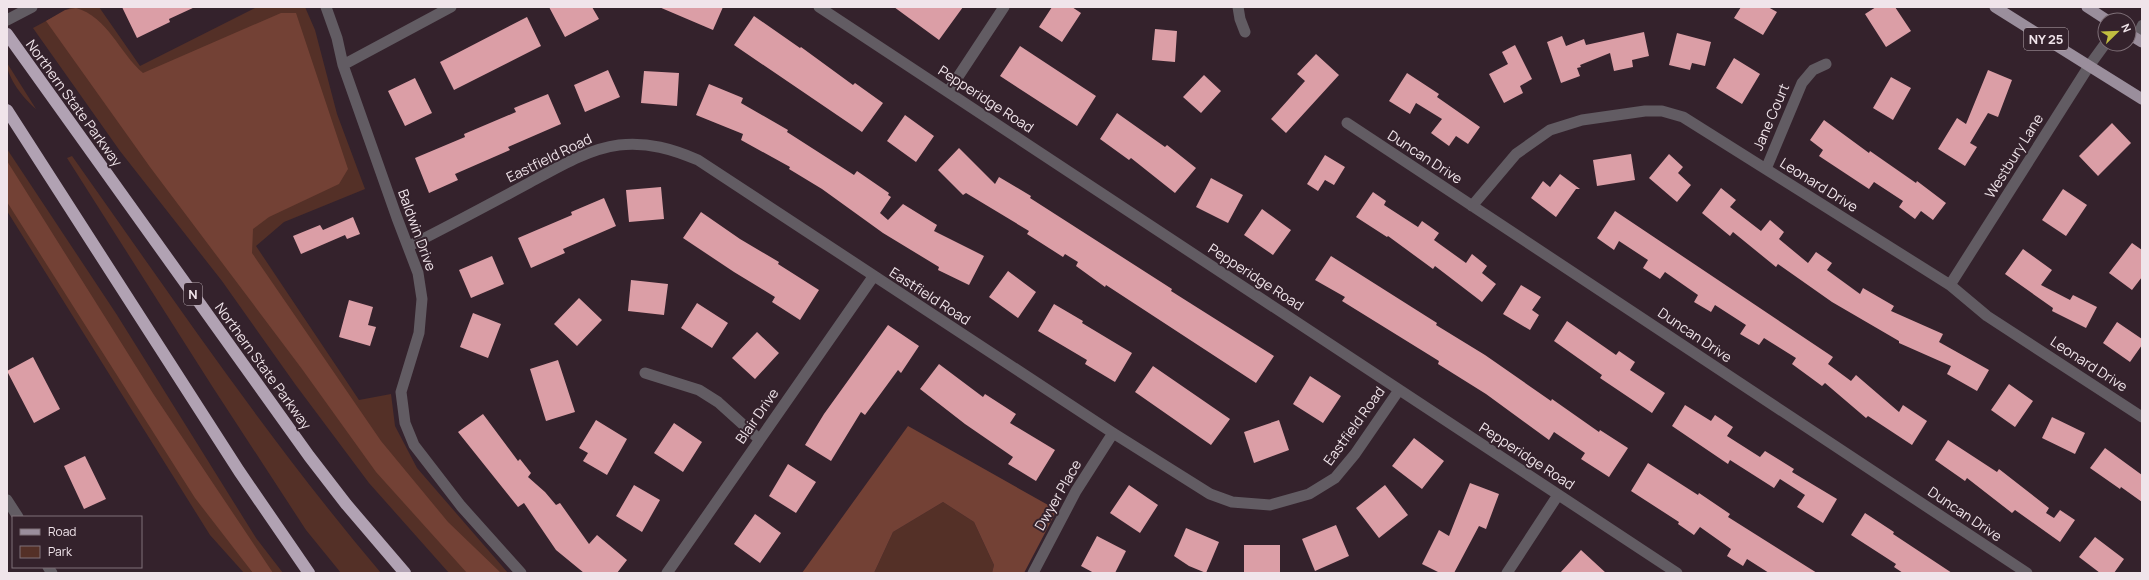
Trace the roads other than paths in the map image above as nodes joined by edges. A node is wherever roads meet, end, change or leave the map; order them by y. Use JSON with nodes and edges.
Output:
{"nodes":[{"id":1,"x":32,"y":7,"type":"edge"},
{"id":2,"x":326,"y":7,"type":"edge"},
{"id":3,"x":451,"y":7,"type":"edge"},
{"id":4,"x":819,"y":7,"type":"edge"},
{"id":5,"x":1004,"y":7,"type":"edge"},
{"id":6,"x":1238,"y":7,"type":"edge"},
{"id":7,"x":1995,"y":7,"type":"edge"},
{"id":8,"x":2087,"y":7,"type":"edge"},
{"id":9,"x":2097,"y":14,"type":"edge"},
{"id":10,"x":7,"y":20,"type":"edge"},
{"id":11,"x":2142,"y":25,"type":"edge"},
{"id":12,"x":1245,"y":32,"type":"dead end"},
{"id":13,"x":7,"y":34,"type":"edge"},
{"id":14,"x":2137,"y":36,"type":"edge"},
{"id":15,"x":2099,"y":52,"type":"edge"},
{"id":16,"x":1826,"y":64,"type":"dead end"},
{"id":17,"x":343,"y":65,"type":"junction"},
{"id":18,"x":2089,"y":66,"type":"junction"},
{"id":19,"x":948,"y":92,"type":"junction"},
{"id":20,"x":2142,"y":100,"type":"edge"},
{"id":21,"x":7,"y":110,"type":"edge"},
{"id":22,"x":1347,"y":123,"type":"dead end"},
{"id":23,"x":1766,"y":169,"type":"junction"},
{"id":24,"x":1472,"y":206,"type":"junction"},
{"id":25,"x":409,"y":246,"type":"junction"},
{"id":26,"x":873,"y":277,"type":"junction"},
{"id":27,"x":1950,"y":285,"type":"junction"},
{"id":28,"x":645,"y":373,"type":"dead end"},
{"id":29,"x":1399,"y":390,"type":"junction"},
{"id":30,"x":2142,"y":417,"type":"edge"},
{"id":31,"x":1113,"y":433,"type":"junction"},
{"id":32,"x":759,"y":440,"type":"junction"},
{"id":33,"x":1558,"y":495,"type":"junction"},
{"id":34,"x":7,"y":500,"type":"edge"},
{"id":35,"x":17,"y":516,"type":"edge"},
{"id":36,"x":309,"y":573,"type":"edge"},
{"id":37,"x":404,"y":573,"type":"edge"},
{"id":38,"x":521,"y":573,"type":"edge"},
{"id":39,"x":667,"y":573,"type":"edge"},
{"id":40,"x":1033,"y":573,"type":"edge"},
{"id":41,"x":1507,"y":573,"type":"edge"},
{"id":42,"x":1677,"y":573,"type":"edge"},
{"id":43,"x":2027,"y":573,"type":"edge"}],
"edges":[{"from":1,"to":10,"type":"street"},
{"from":2,"to":17,"type":"street","name":"Baldwin Drive"},
{"from":3,"to":17,"type":"street"},
{"from":4,"to":19,"type":"street","name":"Pepperidge Road"},
{"from":5,"to":19,"type":"street"},
{"from":6,"to":12,"type":"street"},
{"from":7,"to":18,"type":"main road","number":"NY 25"},
{"from":8,"to":9,"type":"main road"},
{"from":11,"to":14,"type":"lane"},
{"from":13,"to":37,"type":"highway","name":"Northern State Parkway","number":"N"},
{"from":15,"to":18,"type":"street","name":"Westbury Lane"},
{"from":16,"to":23,"type":"street","name":"Jane Court"},
{"from":17,"to":25,"type":"street","name":"Baldwin Drive"},
{"from":18,"to":20,"type":"main road","number":"NY 25"},
{"from":18,"to":27,"type":"street","name":"Westbury Lane"},
{"from":19,"to":29,"type":"street","name":"Pepperidge Road"},
{"from":21,"to":36,"type":"highway"},
{"from":22,"to":24,"type":"street","name":"Duncan Drive"},
{"from":23,"to":24,"type":"street","name":"Leonard Drive"},
{"from":23,"to":27,"type":"street","name":"Leonard Drive"},
{"from":24,"to":43,"type":"street","name":"Duncan Drive"},
{"from":25,"to":26,"type":"street","name":"Eastfield Road"},
{"from":25,"to":38,"type":"street","name":"Baldwin Drive"},
{"from":26,"to":31,"type":"street","name":"Eastfield Road"},
{"from":26,"to":32,"type":"street","name":"Blair Drive"},
{"from":27,"to":30,"type":"street","name":"Leonard Drive"},
{"from":28,"to":32,"type":"street"},
{"from":29,"to":31,"type":"street","name":"Eastfield Road"},
{"from":29,"to":33,"type":"street","name":"Pepperidge Road"},
{"from":31,"to":40,"type":"street","name":"Dwyer Place"},
{"from":32,"to":39,"type":"street","name":"Blair Drive"},
{"from":33,"to":41,"type":"street"},
{"from":33,"to":42,"type":"street","name":"Pepperidge Road"},
{"from":34,"to":35,"type":"street"}]}
